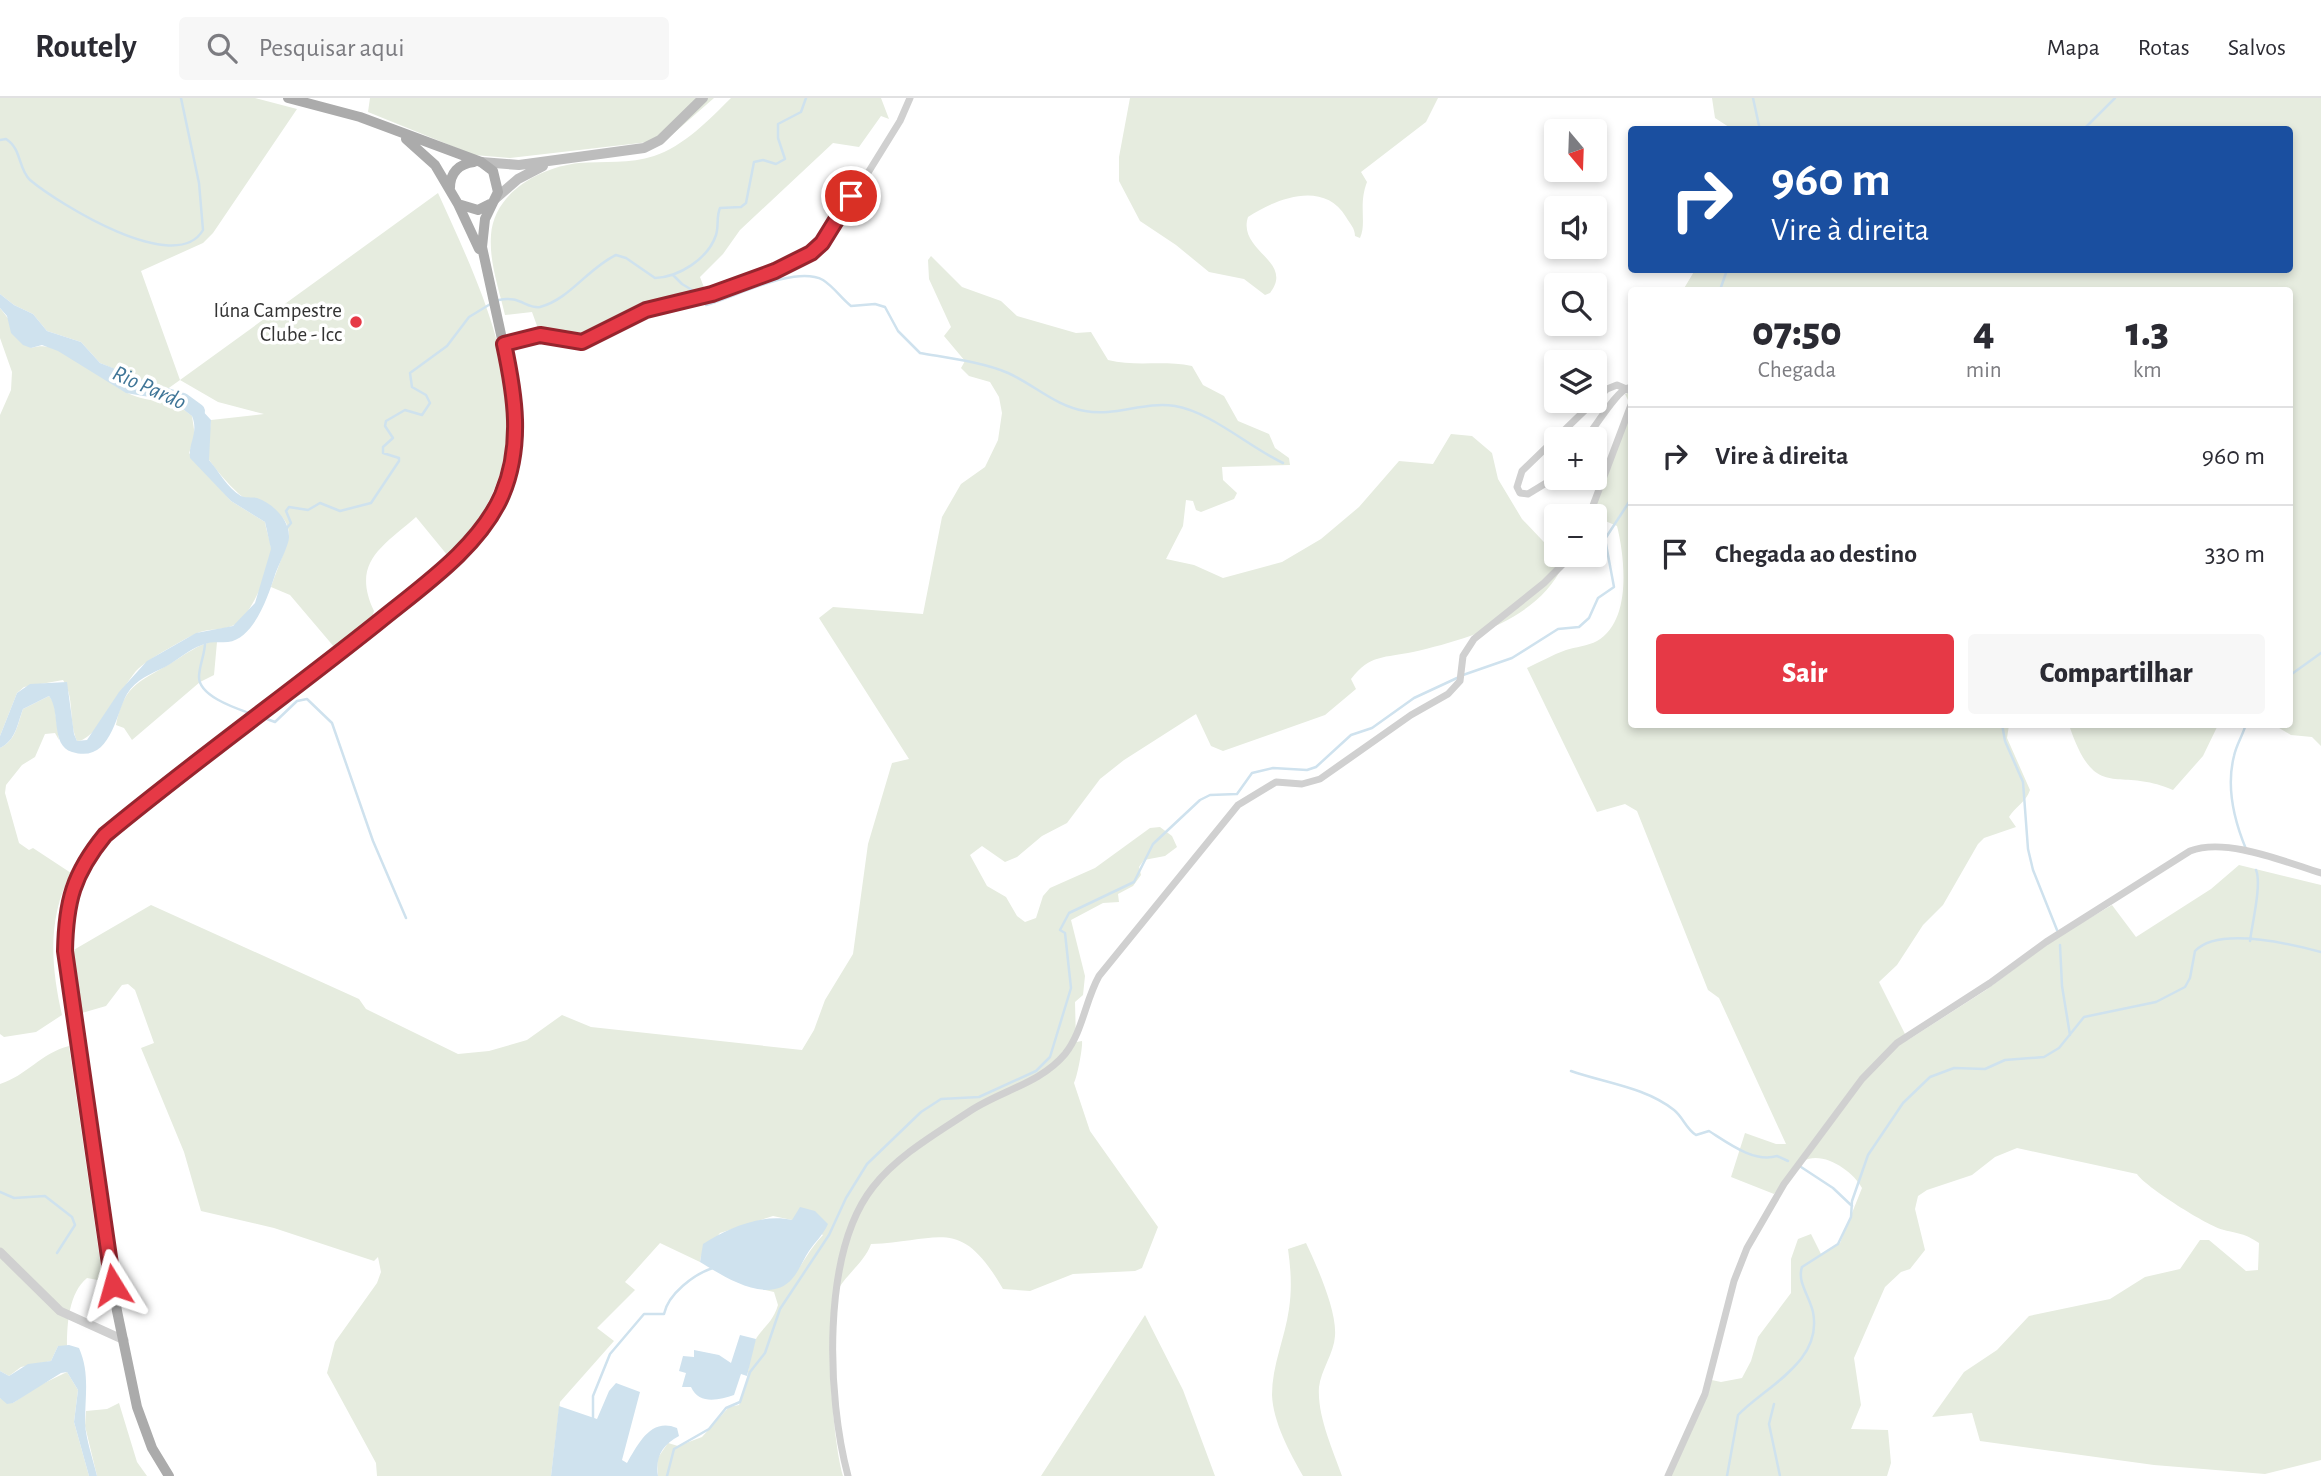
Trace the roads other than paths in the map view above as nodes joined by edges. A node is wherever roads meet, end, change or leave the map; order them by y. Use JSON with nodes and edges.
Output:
{"nodes":[{"id":1,"x":288,"y":98,"type":"edge"},
{"id":2,"x":703,"y":98,"type":"edge"},
{"id":3,"x":910,"y":98,"type":"edge"},
{"id":4,"x":400,"y":135,"type":"junction"},
{"id":5,"x":556,"y":161,"type":"junction"},
{"id":6,"x":478,"y":162,"type":"junction"},
{"id":7,"x":450,"y":191,"type":"junction"},
{"id":8,"x":493,"y":202,"type":"junction"},
{"id":9,"x":458,"y":204,"type":"junction"},
{"id":10,"x":483,"y":258,"type":"junction"},
{"id":11,"x":504,"y":344,"type":"junction"},
{"id":12,"x":1628,"y":388,"type":"edge"},
{"id":13,"x":1628,"y":390,"type":"edge"},
{"id":14,"x":1628,"y":413,"type":"edge"},
{"id":15,"x":1568,"y":427,"type":"edge"},
{"id":16,"x":1595,"y":427,"type":"edge"},
{"id":17,"x":1544,"y":450,"type":"edge"},
{"id":18,"x":1544,"y":484,"type":"edge"},
{"id":19,"x":1594,"y":504,"type":"edge"},
{"id":20,"x":1560,"y":567,"type":"edge"},
{"id":21,"x":2321,"y":873,"type":"edge"},
{"id":22,"x":0,"y":1252,"type":"edge"},
{"id":23,"x":124,"y":1340,"type":"junction"},
{"id":24,"x":169,"y":1476,"type":"edge"},
{"id":25,"x":848,"y":1476,"type":"edge"},
{"id":26,"x":1668,"y":1476,"type":"edge"}],
"edges":[{"from":1,"to":4,"type":"main road"},
{"from":2,"to":5,"type":"main road"},
{"from":3,"to":11,"type":"street"},
{"from":4,"to":6,"type":"main road"},
{"from":4,"to":7,"type":"main road"},
{"from":5,"to":6,"type":"main road"},
{"from":5,"to":8,"type":"main road"},
{"from":6,"to":7,"type":"main road"},
{"from":6,"to":8,"type":"main road"},
{"from":7,"to":9,"type":"main road"},
{"from":8,"to":9,"type":"main road"},
{"from":8,"to":10,"type":"main road"},
{"from":9,"to":10,"type":"main road"},
{"from":10,"to":11,"type":"main road"},
{"from":11,"to":23,"type":"main road"},
{"from":12,"to":15,"type":"street"},
{"from":13,"to":16,"type":"street"},
{"from":14,"to":19,"type":"street"},
{"from":17,"to":18,"type":"street"},
{"from":20,"to":25,"type":"street"},
{"from":21,"to":26,"type":"street"},
{"from":22,"to":23,"type":"street"},
{"from":23,"to":24,"type":"main road"}]}
